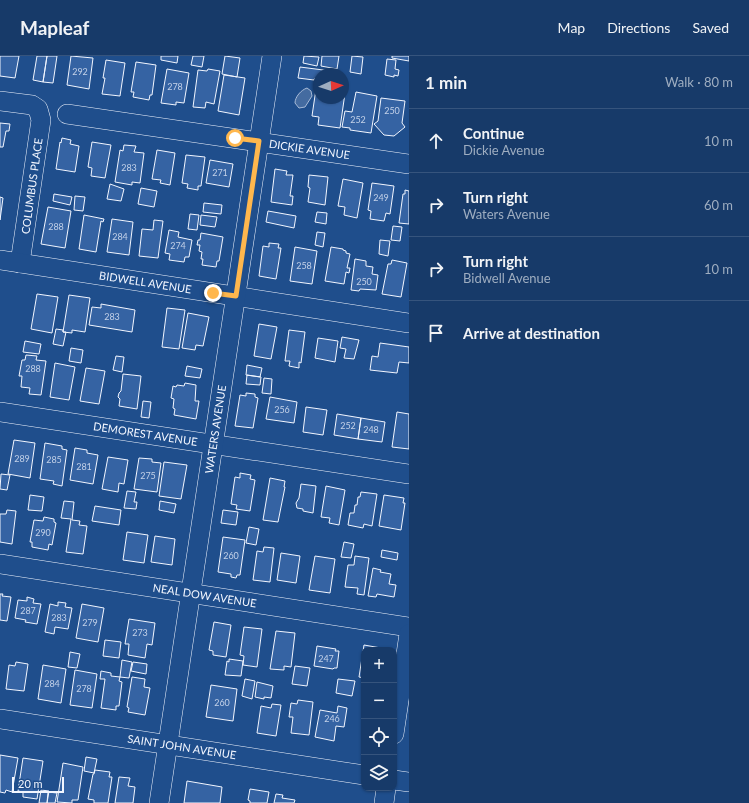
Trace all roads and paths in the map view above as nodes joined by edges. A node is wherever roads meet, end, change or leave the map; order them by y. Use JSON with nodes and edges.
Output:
{"nodes":[{"id":1,"x":272,"y":56,"type":"edge"},
{"id":2,"x":0,"y":101,"type":"edge"},
{"id":3,"x":67,"y":114,"type":"dead end"},
{"id":4,"x":259,"y":141,"type":"junction"},
{"id":5,"x":409,"y":164,"type":"edge"},
{"id":6,"x":0,"y":260,"type":"edge"},
{"id":7,"x":20,"y":263,"type":"junction"},
{"id":8,"x":236,"y":296,"type":"junction"},
{"id":9,"x":409,"y":322,"type":"edge"},
{"id":10,"x":0,"y":412,"type":"edge"},
{"id":11,"x":214,"y":444,"type":"junction"},
{"id":12,"x":409,"y":474,"type":"edge"},
{"id":13,"x":0,"y":564,"type":"edge"},
{"id":14,"x":191,"y":594,"type":"junction"},
{"id":15,"x":409,"y":627,"type":"edge"},
{"id":16,"x":409,"y":634,"type":"edge"},
{"id":17,"x":0,"y":719,"type":"edge"},
{"id":18,"x":396,"y":719,"type":"edge"},
{"id":19,"x":168,"y":745,"type":"junction"},
{"id":20,"x":361,"y":775,"type":"edge"},
{"id":21,"x":397,"y":780,"type":"edge"},
{"id":22,"x":409,"y":782,"type":"edge"},
{"id":23,"x":386,"y":791,"type":"edge"},
{"id":24,"x":159,"y":803,"type":"edge"},
{"id":25,"x":384,"y":803,"type":"edge"}],
"edges":[{"from":1,"to":4,"type":"street","name":"WATERS AVENUE"},
{"from":2,"to":7,"type":"street","name":"COLUMBUS PLACE"},
{"from":3,"to":4,"type":"street","name":"DICKIE AVENUE"},
{"from":4,"to":5,"type":"street","name":"DICKIE AVENUE"},
{"from":4,"to":8,"type":"street","name":"WATERS AVENUE"},
{"from":6,"to":7,"type":"street","name":"BIDWELL AVENUE"},
{"from":7,"to":8,"type":"street","name":"BIDWELL AVENUE"},
{"from":8,"to":9,"type":"street","name":"BIDWELL AVENUE"},
{"from":8,"to":11,"type":"street","name":"WATERS AVENUE"},
{"from":10,"to":11,"type":"street","name":"DEMOREST AVENUE"},
{"from":11,"to":12,"type":"street","name":"DEMOREST AVENUE"},
{"from":11,"to":14,"type":"street","name":"WATERS AVENUE"},
{"from":13,"to":14,"type":"street","name":"NEAL DOW AVENUE"},
{"from":14,"to":15,"type":"street","name":"NEAL DOW AVENUE"},
{"from":14,"to":19,"type":"street","name":"WATERS AVENUE"},
{"from":16,"to":18,"type":"street"},
{"from":17,"to":19,"type":"street","name":"SAINT JOHN AVENUE"},
{"from":19,"to":20,"type":"street","name":"SAINT JOHN AVENUE"},
{"from":19,"to":24,"type":"street","name":"WATERS AVENUE"},
{"from":21,"to":22,"type":"street"},
{"from":23,"to":25,"type":"street"}]}
